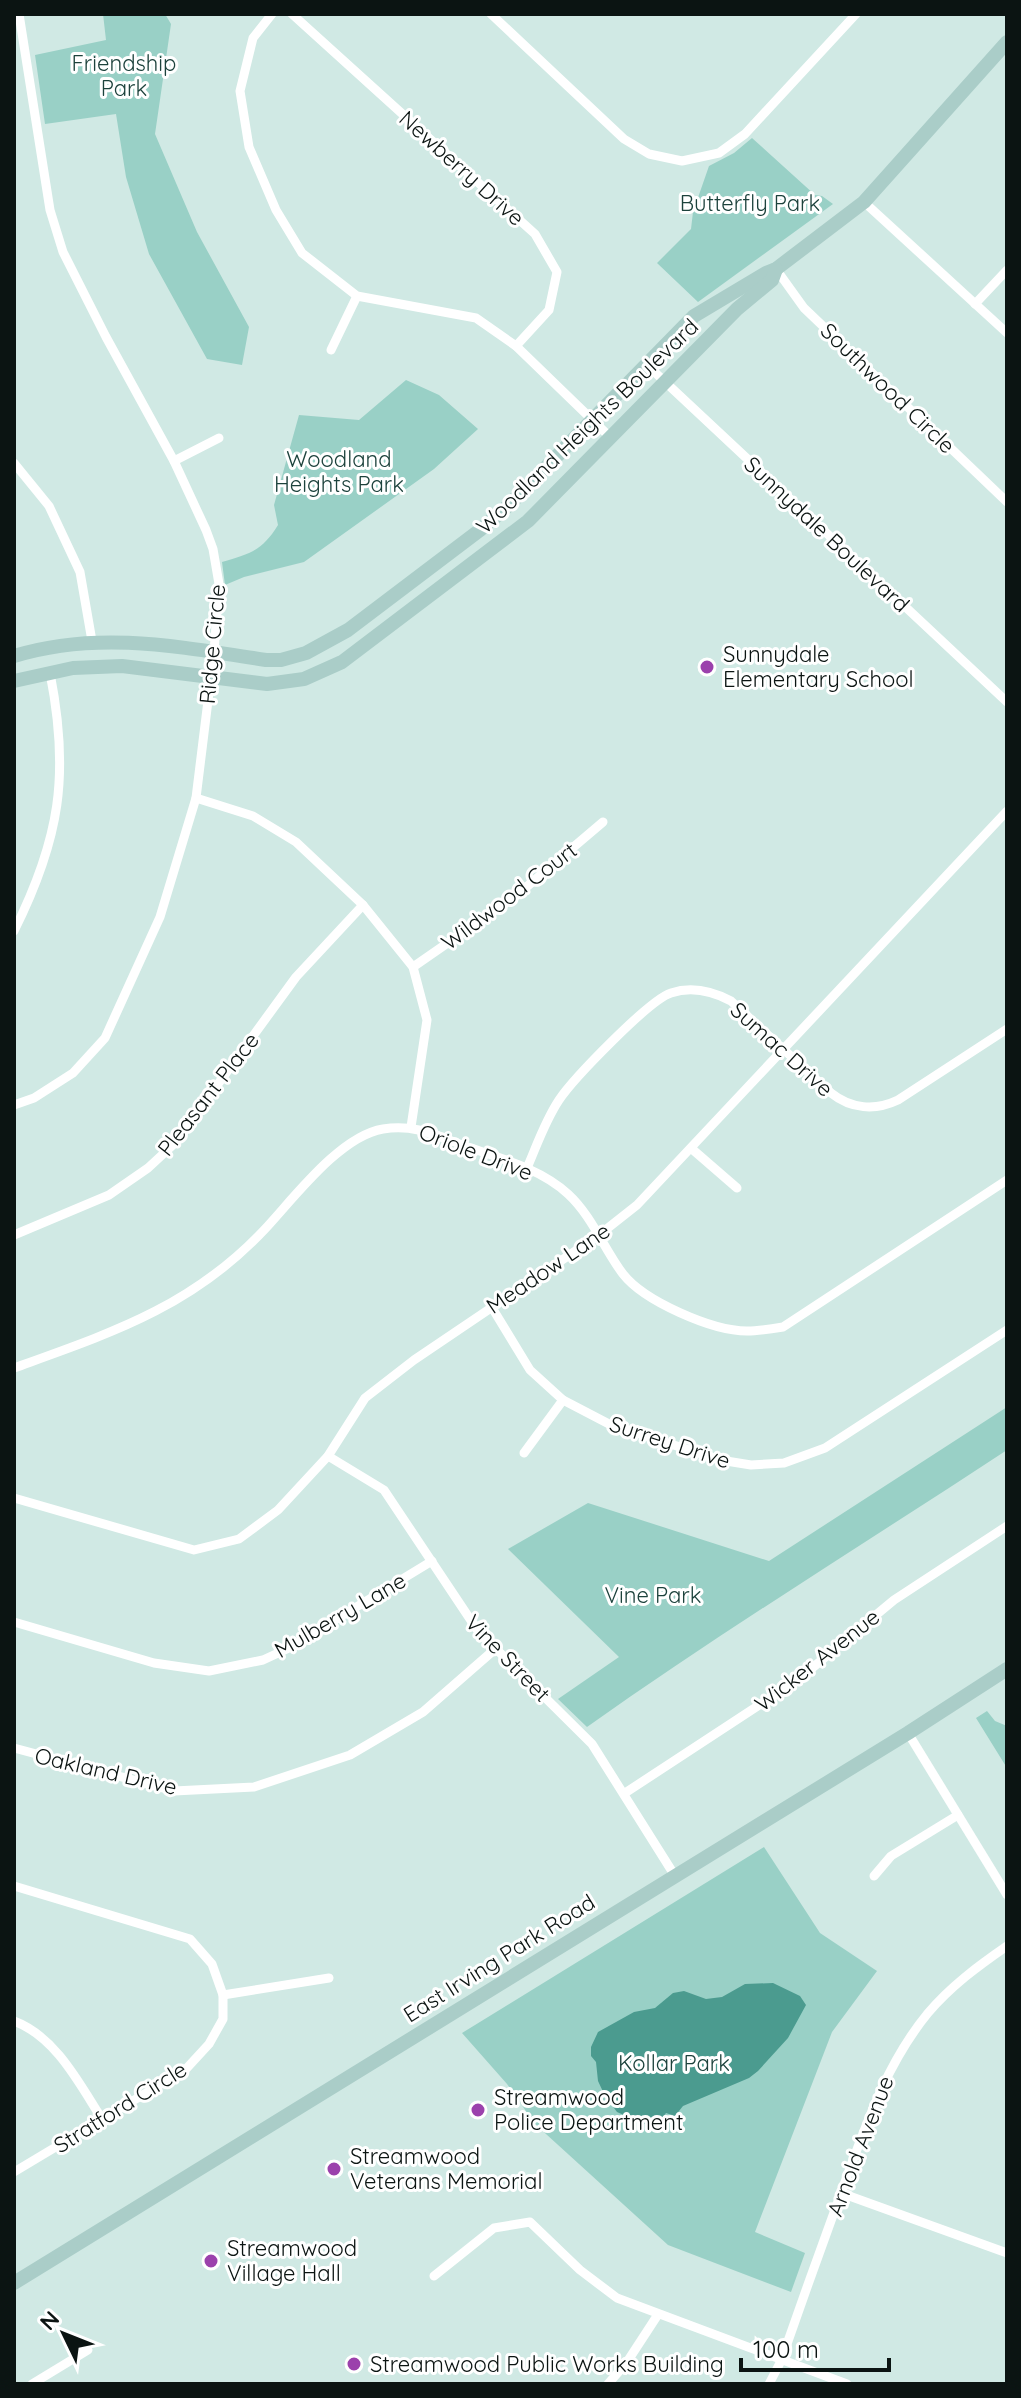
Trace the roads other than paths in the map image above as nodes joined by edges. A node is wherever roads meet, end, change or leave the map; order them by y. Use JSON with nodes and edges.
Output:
{"nodes":[{"id":1,"x":19,"y":14,"type":"edge"},
{"id":2,"x":272,"y":14,"type":"edge"},
{"id":3,"x":292,"y":14,"type":"edge"},
{"id":4,"x":491,"y":14,"type":"edge"},
{"id":5,"x":856,"y":14,"type":"edge"},
{"id":6,"x":1007,"y":42,"type":"edge"},
{"id":7,"x":864,"y":202,"type":"junction"},
{"id":8,"x":776,"y":269,"type":"junction"},
{"id":9,"x":1007,"y":270,"type":"edge"},
{"id":10,"x":357,"y":296,"type":"junction"},
{"id":11,"x":975,"y":304,"type":"junction"},
{"id":12,"x":1007,"y":333,"type":"edge"},
{"id":13,"x":516,"y":346,"type":"junction"},
{"id":14,"x":331,"y":350,"type":"dead end"},
{"id":15,"x":647,"y":365,"type":"junction"},
{"id":16,"x":666,"y":382,"type":"junction"},
{"id":17,"x":593,"y":420,"type":"junction"},
{"id":18,"x":219,"y":438,"type":"dead end"},
{"id":19,"x":611,"y":438,"type":"junction"},
{"id":20,"x":174,"y":461,"type":"junction"},
{"id":21,"x":14,"y":463,"type":"edge"},
{"id":22,"x":1007,"y":502,"type":"edge"},
{"id":23,"x":92,"y":641,"type":"junction"},
{"id":24,"x":214,"y":652,"type":"junction"},
{"id":25,"x":14,"y":656,"type":"edge"},
{"id":26,"x":50,"y":673,"type":"junction"},
{"id":27,"x":210,"y":678,"type":"junction"},
{"id":28,"x":14,"y":681,"type":"edge"},
{"id":29,"x":1007,"y":702,"type":"edge"},
{"id":30,"x":196,"y":798,"type":"junction"},
{"id":31,"x":1007,"y":811,"type":"edge"},
{"id":32,"x":603,"y":822,"type":"dead end"},
{"id":33,"x":363,"y":905,"type":"junction"},
{"id":34,"x":14,"y":931,"type":"edge"},
{"id":35,"x":413,"y":967,"type":"junction"},
{"id":36,"x":1007,"y":1029,"type":"edge"},
{"id":37,"x":785,"y":1049,"type":"junction"},
{"id":38,"x":14,"y":1105,"type":"edge"},
{"id":39,"x":411,"y":1127,"type":"junction"},
{"id":40,"x":692,"y":1149,"type":"junction"},
{"id":41,"x":527,"y":1168,"type":"junction"},
{"id":42,"x":1007,"y":1180,"type":"edge"},
{"id":43,"x":737,"y":1188,"type":"dead end"},
{"id":44,"x":14,"y":1235,"type":"edge"},
{"id":45,"x":599,"y":1235,"type":"junction"},
{"id":46,"x":491,"y":1306,"type":"junction"},
{"id":47,"x":1007,"y":1330,"type":"edge"},
{"id":48,"x":14,"y":1368,"type":"edge"},
{"id":49,"x":563,"y":1400,"type":"junction"},
{"id":50,"x":524,"y":1453,"type":"dead end"},
{"id":51,"x":328,"y":1456,"type":"junction"},
{"id":52,"x":14,"y":1498,"type":"edge"},
{"id":53,"x":1007,"y":1526,"type":"edge"},
{"id":54,"x":432,"y":1561,"type":"junction"},
{"id":55,"x":14,"y":1622,"type":"edge"},
{"id":56,"x":494,"y":1650,"type":"junction"},
{"id":57,"x":1007,"y":1669,"type":"edge"},
{"id":58,"x":908,"y":1733,"type":"junction"},
{"id":59,"x":14,"y":1748,"type":"edge"},
{"id":60,"x":625,"y":1793,"type":"junction"},
{"id":61,"x":958,"y":1815,"type":"junction"},
{"id":62,"x":675,"y":1876,"type":"junction"},
{"id":63,"x":874,"y":1876,"type":"dead end"},
{"id":64,"x":14,"y":1886,"type":"edge"},
{"id":65,"x":1007,"y":1895,"type":"edge"},
{"id":66,"x":1007,"y":1946,"type":"edge"},
{"id":67,"x":329,"y":1978,"type":"dead end"},
{"id":68,"x":223,"y":1995,"type":"junction"},
{"id":69,"x":14,"y":2021,"type":"edge"},
{"id":70,"x":102,"y":2119,"type":"junction"},
{"id":71,"x":14,"y":2172,"type":"edge"},
{"id":72,"x":841,"y":2193,"type":"junction"},
{"id":73,"x":1007,"y":2253,"type":"edge"},
{"id":74,"x":434,"y":2276,"type":"dead end"},
{"id":75,"x":14,"y":2283,"type":"edge"},
{"id":76,"x":657,"y":2316,"type":"junction"},
{"id":77,"x":88,"y":2350,"type":"dead end"},
{"id":78,"x":781,"y":2361,"type":"junction"},
{"id":79,"x":32,"y":2384,"type":"edge"},
{"id":80,"x":608,"y":2384,"type":"edge"},
{"id":81,"x":769,"y":2384,"type":"edge"},
{"id":82,"x":847,"y":2384,"type":"edge"}],
"edges":[{"from":1,"to":20,"type":"street","name":"Ridge Circle"},
{"from":2,"to":10,"type":"street"},
{"from":3,"to":13,"type":"street","name":"Newberry Drive"},
{"from":4,"to":5,"type":"street"},
{"from":6,"to":7,"type":"street","name":"Woodland Heights Boulevard"},
{"from":7,"to":8,"type":"street","name":"Woodland Heights Boulevard"},
{"from":7,"to":11,"type":"street"},
{"from":8,"to":15,"type":"street","name":"Woodland Heights Boulevard"},
{"from":8,"to":16,"type":"street","name":"Woodland Heights Boulevard"},
{"from":8,"to":22,"type":"street","name":"Southwood Circle"},
{"from":9,"to":11,"type":"street"},
{"from":10,"to":13,"type":"street"},
{"from":10,"to":14,"type":"street"},
{"from":11,"to":12,"type":"street"},
{"from":13,"to":17,"type":"street"},
{"from":15,"to":16,"type":"street","name":"Sunnydale Boulevard"},
{"from":15,"to":17,"type":"street","name":"Woodland Heights Boulevard"},
{"from":16,"to":19,"type":"street","name":"Woodland Heights Boulevard"},
{"from":16,"to":29,"type":"street","name":"Sunnydale Boulevard"},
{"from":17,"to":19,"type":"street"},
{"from":17,"to":24,"type":"street","name":"Woodland Heights Boulevard"},
{"from":18,"to":20,"type":"street"},
{"from":19,"to":27,"type":"street","name":"Woodland Heights Boulevard"},
{"from":20,"to":24,"type":"street","name":"Ridge Circle"},
{"from":21,"to":23,"type":"street"},
{"from":23,"to":24,"type":"street","name":"Woodland Heights Boulevard"},
{"from":23,"to":25,"type":"street","name":"Woodland Heights Boulevard"},
{"from":24,"to":27,"type":"street","name":"Ridge Circle"},
{"from":26,"to":27,"type":"street","name":"Woodland Heights Boulevard"},
{"from":26,"to":28,"type":"street","name":"Woodland Heights Boulevard"},
{"from":26,"to":34,"type":"street"},
{"from":27,"to":30,"type":"street","name":"Ridge Circle"},
{"from":30,"to":33,"type":"street"},
{"from":30,"to":38,"type":"street","name":"Ridge Circle"},
{"from":31,"to":37,"type":"street","name":"Meadow Lane"},
{"from":32,"to":35,"type":"street","name":"Wildwood Court"},
{"from":33,"to":35,"type":"street"},
{"from":33,"to":44,"type":"street","name":"Pleasant Place"},
{"from":35,"to":39,"type":"street"},
{"from":36,"to":37,"type":"street","name":"Sumac Drive"},
{"from":37,"to":40,"type":"street","name":"Meadow Lane"},
{"from":37,"to":41,"type":"street","name":"Sumac Drive"},
{"from":39,"to":41,"type":"street","name":"Oriole Drive"},
{"from":39,"to":48,"type":"street","name":"Oriole Drive"},
{"from":40,"to":43,"type":"street"},
{"from":40,"to":45,"type":"street","name":"Meadow Lane"},
{"from":41,"to":45,"type":"street","name":"Oriole Drive"},
{"from":42,"to":45,"type":"street","name":"Oriole Drive"},
{"from":45,"to":46,"type":"street","name":"Meadow Lane"},
{"from":46,"to":49,"type":"street","name":"Surrey Drive"},
{"from":46,"to":51,"type":"street","name":"Meadow Lane"},
{"from":47,"to":49,"type":"street","name":"Surrey Drive"},
{"from":49,"to":50,"type":"street"},
{"from":51,"to":52,"type":"street","name":"Meadow Lane"},
{"from":51,"to":54,"type":"street","name":"Vine Street"},
{"from":53,"to":60,"type":"street","name":"Wicker Avenue"},
{"from":54,"to":55,"type":"street","name":"Mulberry Lane"},
{"from":54,"to":56,"type":"street","name":"Vine Street"},
{"from":56,"to":59,"type":"street","name":"Oakland Drive"},
{"from":56,"to":60,"type":"street","name":"Vine Street"},
{"from":57,"to":58,"type":"street","name":"East Irving Park Road"},
{"from":58,"to":61,"type":"street"},
{"from":58,"to":62,"type":"street","name":"East Irving Park Road"},
{"from":60,"to":62,"type":"street","name":"Vine Street"},
{"from":61,"to":63,"type":"street"},
{"from":61,"to":65,"type":"street"},
{"from":62,"to":75,"type":"street","name":"East Irving Park Road"},
{"from":64,"to":68,"type":"street"},
{"from":66,"to":72,"type":"street","name":"Arnold Avenue"},
{"from":67,"to":68,"type":"street"},
{"from":68,"to":70,"type":"street","name":"Stratford Circle"},
{"from":69,"to":70,"type":"street"},
{"from":70,"to":71,"type":"street","name":"Stratford Circle"},
{"from":72,"to":73,"type":"street"},
{"from":72,"to":78,"type":"street","name":"Arnold Avenue"},
{"from":74,"to":76,"type":"street"},
{"from":76,"to":78,"type":"street"},
{"from":76,"to":80,"type":"street"},
{"from":77,"to":79,"type":"street"},
{"from":78,"to":81,"type":"street","name":"Arnold Avenue"},
{"from":78,"to":82,"type":"street"}]}
